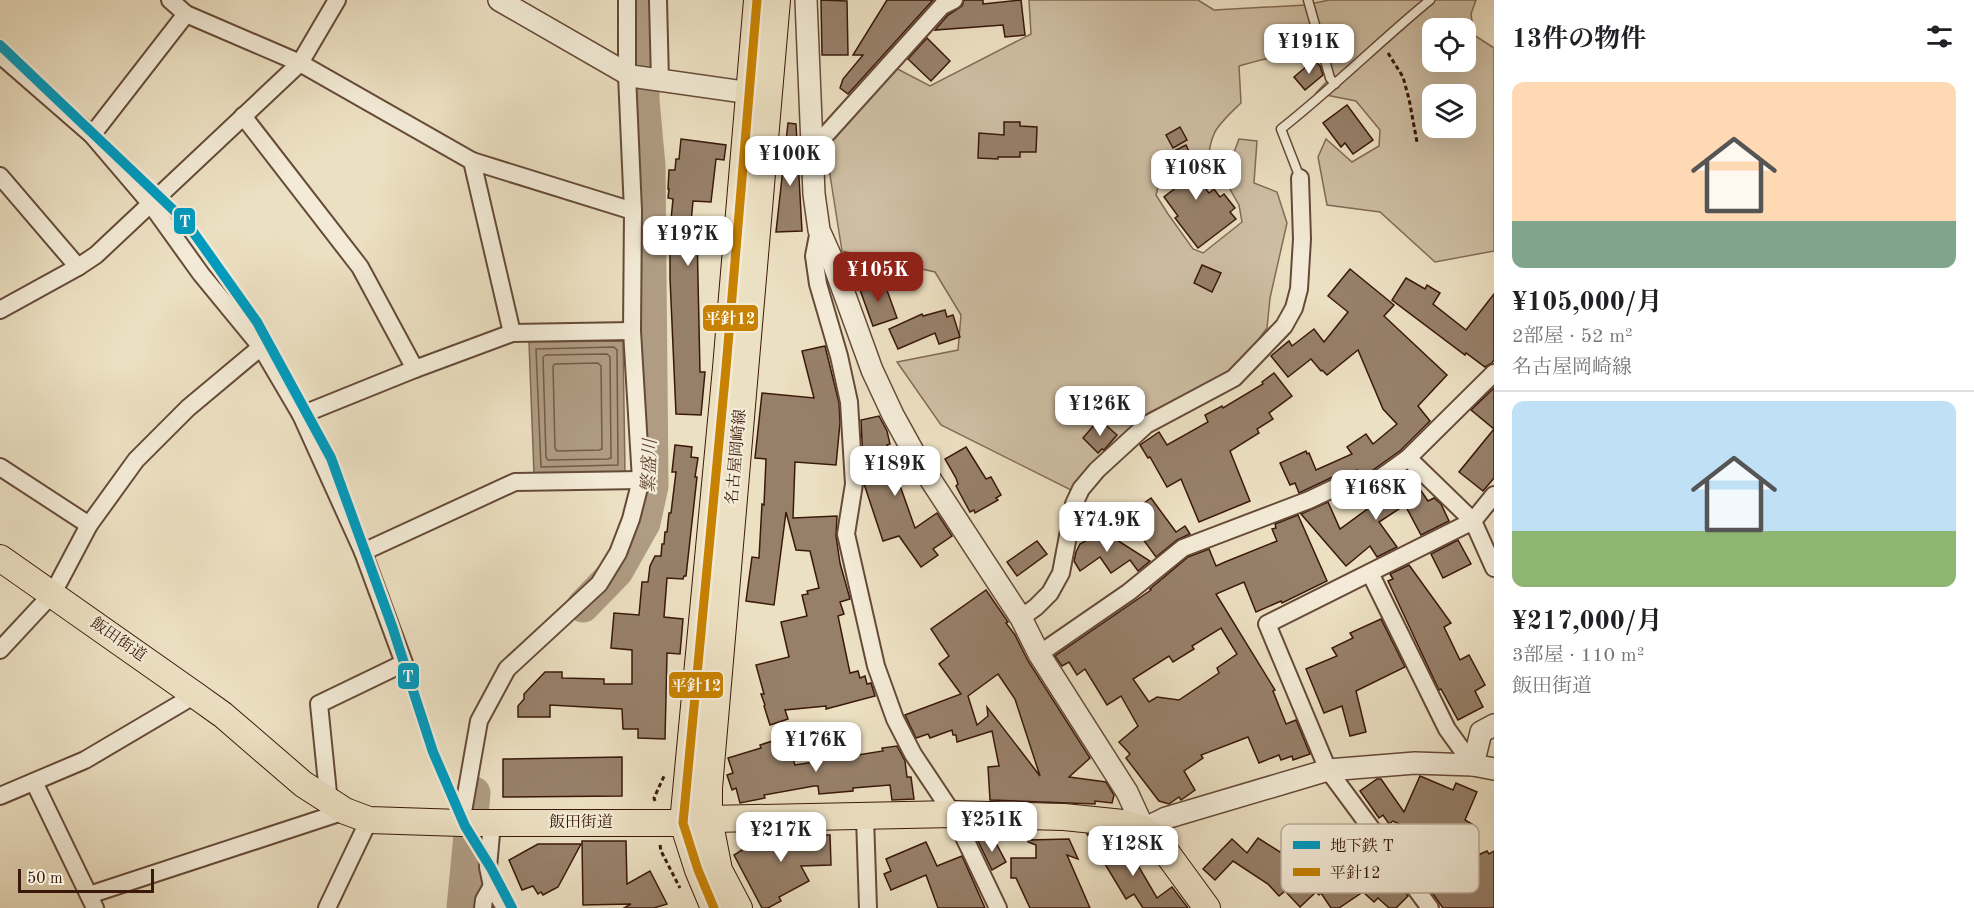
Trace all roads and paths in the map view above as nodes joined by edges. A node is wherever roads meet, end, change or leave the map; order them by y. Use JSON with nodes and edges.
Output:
{"nodes":[{"id":1,"x":170,"y":0,"type":"edge"},
{"id":2,"x":337,"y":0,"type":"edge"},
{"id":3,"x":499,"y":0,"type":"edge"},
{"id":4,"x":627,"y":0,"type":"edge"},
{"id":5,"x":658,"y":0,"type":"edge"},
{"id":6,"x":757,"y":0,"type":"edge"},
{"id":7,"x":777,"y":0,"type":"edge"},
{"id":8,"x":806,"y":0,"type":"edge"},
{"id":9,"x":954,"y":0,"type":"edge"},
{"id":10,"x":1308,"y":0,"type":"edge"},
{"id":11,"x":1430,"y":0,"type":"edge"},
{"id":12,"x":186,"y":14,"type":"junction"},
{"id":13,"x":1380,"y":42,"type":"junction"},
{"id":14,"x":0,"y":55,"type":"edge"},
{"id":15,"x":300,"y":63,"type":"junction"},
{"id":16,"x":629,"y":76,"type":"junction"},
{"id":17,"x":660,"y":81,"type":"junction"},
{"id":18,"x":1335,"y":84,"type":"junction"},
{"id":19,"x":759,"y":94,"type":"junction"},
{"id":20,"x":243,"y":116,"type":"junction"},
{"id":21,"x":92,"y":135,"type":"junction"},
{"id":22,"x":1417,"y":142,"type":"dead end"},
{"id":23,"x":812,"y":150,"type":"junction"},
{"id":24,"x":472,"y":161,"type":"junction"},
{"id":25,"x":0,"y":176,"type":"edge"},
{"id":26,"x":1300,"y":178,"type":"joint"},
{"id":27,"x":150,"y":203,"type":"junction"},
{"id":28,"x":633,"y":211,"type":"junction"},
{"id":29,"x":819,"y":230,"type":"junction"},
{"id":30,"x":78,"y":267,"type":"junction"},
{"id":31,"x":0,"y":310,"type":"edge"},
{"id":32,"x":632,"y":331,"type":"junction"},
{"id":33,"x":512,"y":333,"type":"junction"},
{"id":34,"x":261,"y":347,"type":"junction"},
{"id":35,"x":415,"y":369,"type":"junction"},
{"id":36,"x":1494,"y":373,"type":"edge"},
{"id":37,"x":301,"y":415,"type":"junction"},
{"id":38,"x":1408,"y":458,"type":"junction"},
{"id":39,"x":0,"y":467,"type":"edge"},
{"id":40,"x":641,"y":480,"type":"junction"},
{"id":41,"x":1494,"y":495,"type":"edge"},
{"id":42,"x":1473,"y":521,"type":"junction"},
{"id":43,"x":90,"y":525,"type":"junction"},
{"id":44,"x":363,"y":552,"type":"junction"},
{"id":45,"x":0,"y":558,"type":"edge"},
{"id":46,"x":1494,"y":568,"type":"edge"},
{"id":47,"x":1370,"y":573,"type":"junction"},
{"id":48,"x":53,"y":593,"type":"junction"},
{"id":49,"x":1021,"y":618,"type":"junction"},
{"id":50,"x":0,"y":650,"type":"edge"},
{"id":51,"x":1039,"y":654,"type":"junction"},
{"id":52,"x":195,"y":695,"type":"junction"},
{"id":53,"x":1494,"y":725,"type":"edge"},
{"id":54,"x":1473,"y":765,"type":"junction"},
{"id":55,"x":1494,"y":769,"type":"edge"},
{"id":56,"x":1328,"y":770,"type":"junction"},
{"id":57,"x":34,"y":782,"type":"junction"},
{"id":58,"x":0,"y":796,"type":"edge"},
{"id":59,"x":337,"y":807,"type":"junction"},
{"id":60,"x":953,"y":814,"type":"junction"},
{"id":61,"x":865,"y":817,"type":"junction"},
{"id":62,"x":709,"y":819,"type":"junction"},
{"id":63,"x":369,"y":820,"type":"junction"},
{"id":64,"x":476,"y":823,"type":"junction"},
{"id":65,"x":683,"y":823,"type":"junction"},
{"id":66,"x":1368,"y":824,"type":"edge"},
{"id":67,"x":1144,"y":829,"type":"junction"},
{"id":68,"x":659,"y":840,"type":"dead end"},
{"id":69,"x":492,"y":886,"type":"junction"},
{"id":70,"x":681,"y":889,"type":"dead end"},
{"id":71,"x":1419,"y":893,"type":"edge"},
{"id":72,"x":92,"y":901,"type":"edge"},
{"id":73,"x":327,"y":908,"type":"edge"},
{"id":74,"x":483,"y":908,"type":"edge"},
{"id":75,"x":506,"y":908,"type":"edge"},
{"id":76,"x":714,"y":908,"type":"edge"},
{"id":77,"x":739,"y":908,"type":"edge"},
{"id":78,"x":868,"y":908,"type":"edge"},
{"id":79,"x":998,"y":908,"type":"edge"},
{"id":80,"x":1207,"y":908,"type":"edge"},
{"id":81,"x":1430,"y":908,"type":"edge"}],
"edges":[{"from":1,"to":12,"type":"street"},
{"from":2,"to":15,"type":"street"},
{"from":3,"to":16,"type":"street"},
{"from":4,"to":16,"type":"street"},
{"from":5,"to":17,"type":"street"},
{"from":6,"to":19,"type":"main road","name":"名古屋岡崎線"},
{"from":7,"to":19,"type":"main road","name":"名古屋岡崎線"},
{"from":8,"to":23,"type":"street"},
{"from":9,"to":23,"type":"street"},
{"from":10,"to":18,"type":"lane"},
{"from":11,"to":13,"type":"lane"},
{"from":12,"to":15,"type":"street"},
{"from":12,"to":21,"type":"street"},
{"from":13,"to":18,"type":"lane"},
{"from":13,"to":22,"type":"path"},
{"from":14,"to":21,"type":"street"},
{"from":15,"to":20,"type":"street"},
{"from":15,"to":24,"type":"street"},
{"from":16,"to":17,"type":"street"},
{"from":16,"to":28,"type":"street"},
{"from":17,"to":19,"type":"street"},
{"from":18,"to":26,"type":"lane"},
{"from":19,"to":62,"type":"main road","name":"名古屋岡崎線"},
{"from":19,"to":65,"type":"main road","name":"名古屋岡崎線"},
{"from":20,"to":27,"type":"street"},
{"from":20,"to":35,"type":"street"},
{"from":21,"to":27,"type":"street"},
{"from":23,"to":29,"type":"street"},
{"from":24,"to":28,"type":"street"},
{"from":24,"to":33,"type":"street"},
{"from":25,"to":30,"type":"street"},
{"from":26,"to":49,"type":"street"},
{"from":27,"to":30,"type":"street"},
{"from":27,"to":34,"type":"street"},
{"from":28,"to":32,"type":"street"},
{"from":29,"to":49,"type":"street"},
{"from":29,"to":60,"type":"street"},
{"from":30,"to":31,"type":"street"},
{"from":32,"to":33,"type":"street"},
{"from":32,"to":40,"type":"street"},
{"from":33,"to":35,"type":"street"},
{"from":34,"to":37,"type":"street"},
{"from":34,"to":43,"type":"street"},
{"from":35,"to":37,"type":"street"},
{"from":36,"to":38,"type":"street"},
{"from":37,"to":44,"type":"street"},
{"from":38,"to":42,"type":"street"},
{"from":38,"to":51,"type":"street"},
{"from":39,"to":43,"type":"street"},
{"from":40,"to":44,"type":"street"},
{"from":40,"to":64,"type":"street"},
{"from":41,"to":42,"type":"street"},
{"from":42,"to":46,"type":"street"},
{"from":42,"to":47,"type":"street"},
{"from":43,"to":48,"type":"street"},
{"from":44,"to":59,"type":"street"},
{"from":45,"to":48,"type":"main road","name":"飯田街道"},
{"from":47,"to":54,"type":"street"},
{"from":47,"to":56,"type":"street"},
{"from":48,"to":50,"type":"street"},
{"from":48,"to":52,"type":"main road","name":"飯田街道"},
{"from":49,"to":51,"type":"street"},
{"from":51,"to":67,"type":"street"},
{"from":52,"to":57,"type":"street"},
{"from":52,"to":59,"type":"main road","name":"飯田街道"},
{"from":53,"to":54,"type":"street"},
{"from":54,"to":55,"type":"street"},
{"from":54,"to":56,"type":"street"},
{"from":56,"to":66,"type":"street"},
{"from":56,"to":67,"type":"street"},
{"from":57,"to":58,"type":"street"},
{"from":57,"to":72,"type":"street"},
{"from":59,"to":63,"type":"main road","name":"飯田街道"},
{"from":59,"to":72,"type":"street"},
{"from":60,"to":61,"type":"main road","name":"飯田街道"},
{"from":60,"to":67,"type":"main road","name":"飯田街道"},
{"from":60,"to":79,"type":"street"},
{"from":61,"to":62,"type":"main road","name":"飯田街道"},
{"from":61,"to":78,"type":"street"},
{"from":62,"to":65,"type":"main road","name":"飯田街道"},
{"from":62,"to":77,"type":"main road","name":"名古屋岡崎線"},
{"from":63,"to":64,"type":"main road","name":"飯田街道"},
{"from":63,"to":73,"type":"street"},
{"from":64,"to":65,"type":"main road","name":"飯田街道"},
{"from":64,"to":69,"type":"street"},
{"from":65,"to":76,"type":"main road","name":"名古屋岡崎線"},
{"from":67,"to":80,"type":"main road"},
{"from":68,"to":70,"type":"path"},
{"from":69,"to":74,"type":"street"},
{"from":69,"to":75,"type":"street"},
{"from":71,"to":81,"type":"street"}]}
